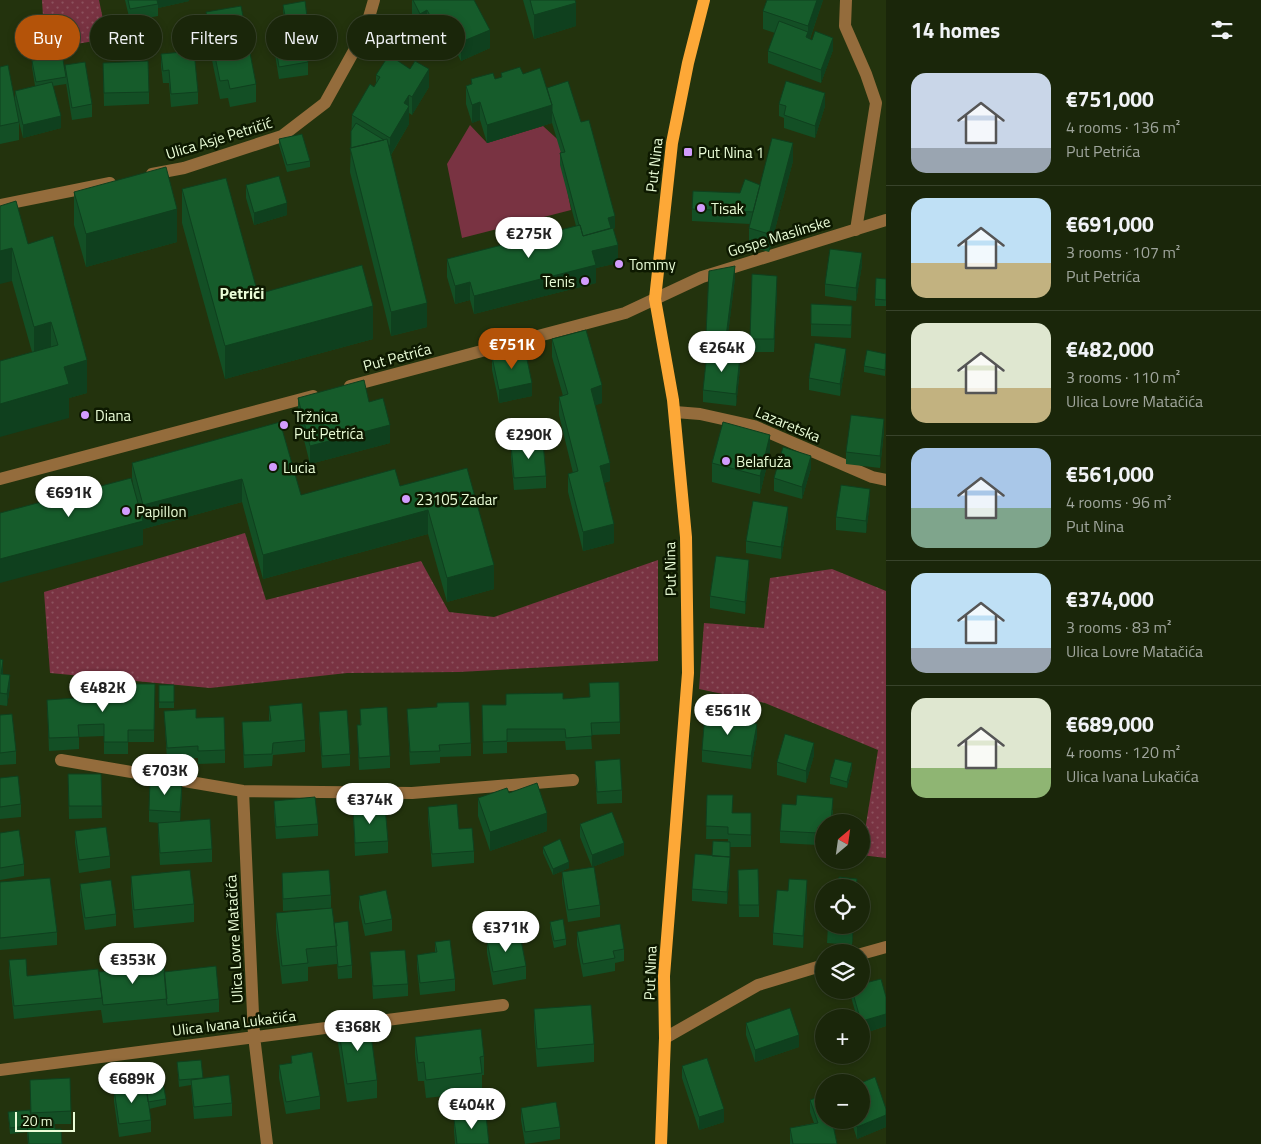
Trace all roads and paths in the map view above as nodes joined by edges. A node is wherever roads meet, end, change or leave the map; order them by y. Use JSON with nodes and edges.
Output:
{"nodes":[{"id":1,"x":374,"y":0,"type":"edge"},
{"id":2,"x":704,"y":0,"type":"edge"},
{"id":3,"x":846,"y":0,"type":"edge"},
{"id":4,"x":0,"y":205,"type":"edge"},
{"id":5,"x":886,"y":220,"type":"edge"},
{"id":6,"x":856,"y":230,"type":"junction"},
{"id":7,"x":655,"y":299,"type":"junction"},
{"id":8,"x":675,"y":412,"type":"junction"},
{"id":9,"x":0,"y":479,"type":"edge"},
{"id":10,"x":886,"y":480,"type":"edge"},
{"id":11,"x":61,"y":760,"type":"dead end"},
{"id":12,"x":573,"y":780,"type":"dead end"},
{"id":13,"x":243,"y":791,"type":"junction"},
{"id":14,"x":886,"y":947,"type":"edge"},
{"id":15,"x":870,"y":951,"type":"edge"},
{"id":16,"x":815,"y":968,"type":"edge"},
{"id":17,"x":503,"y":1004,"type":"dead end"},
{"id":18,"x":254,"y":1036,"type":"junction"},
{"id":19,"x":665,"y":1038,"type":"junction"},
{"id":20,"x":0,"y":1070,"type":"edge"},
{"id":21,"x":267,"y":1144,"type":"edge"},
{"id":22,"x":661,"y":1144,"type":"edge"}],
"edges":[{"from":1,"to":4,"type":"street","name":"Ulica Asje Petričić"},
{"from":2,"to":7,"type":"main road","name":"Put Nina"},
{"from":3,"to":6,"type":"street"},
{"from":5,"to":6,"type":"street","name":"Gospe Maslinske"},
{"from":6,"to":7,"type":"street","name":"Gospe Maslinske"},
{"from":7,"to":8,"type":"main road","name":"Put Nina"},
{"from":7,"to":9,"type":"street","name":"Put Petrića"},
{"from":8,"to":10,"type":"street","name":"Lazaretska"},
{"from":8,"to":19,"type":"main road","name":"Put Nina"},
{"from":11,"to":13,"type":"street"},
{"from":12,"to":13,"type":"street"},
{"from":13,"to":18,"type":"street","name":"Ulica Lovre Matačića"},
{"from":14,"to":15,"type":"street"},
{"from":16,"to":19,"type":"street"},
{"from":17,"to":18,"type":"street","name":"Ulica Ivana Lukačića"},
{"from":18,"to":20,"type":"street","name":"Ulica Ivana Lukačića"},
{"from":18,"to":21,"type":"street","name":"Ulica Lovre Matačića"},
{"from":19,"to":22,"type":"main road","name":"Put Nina"}]}
